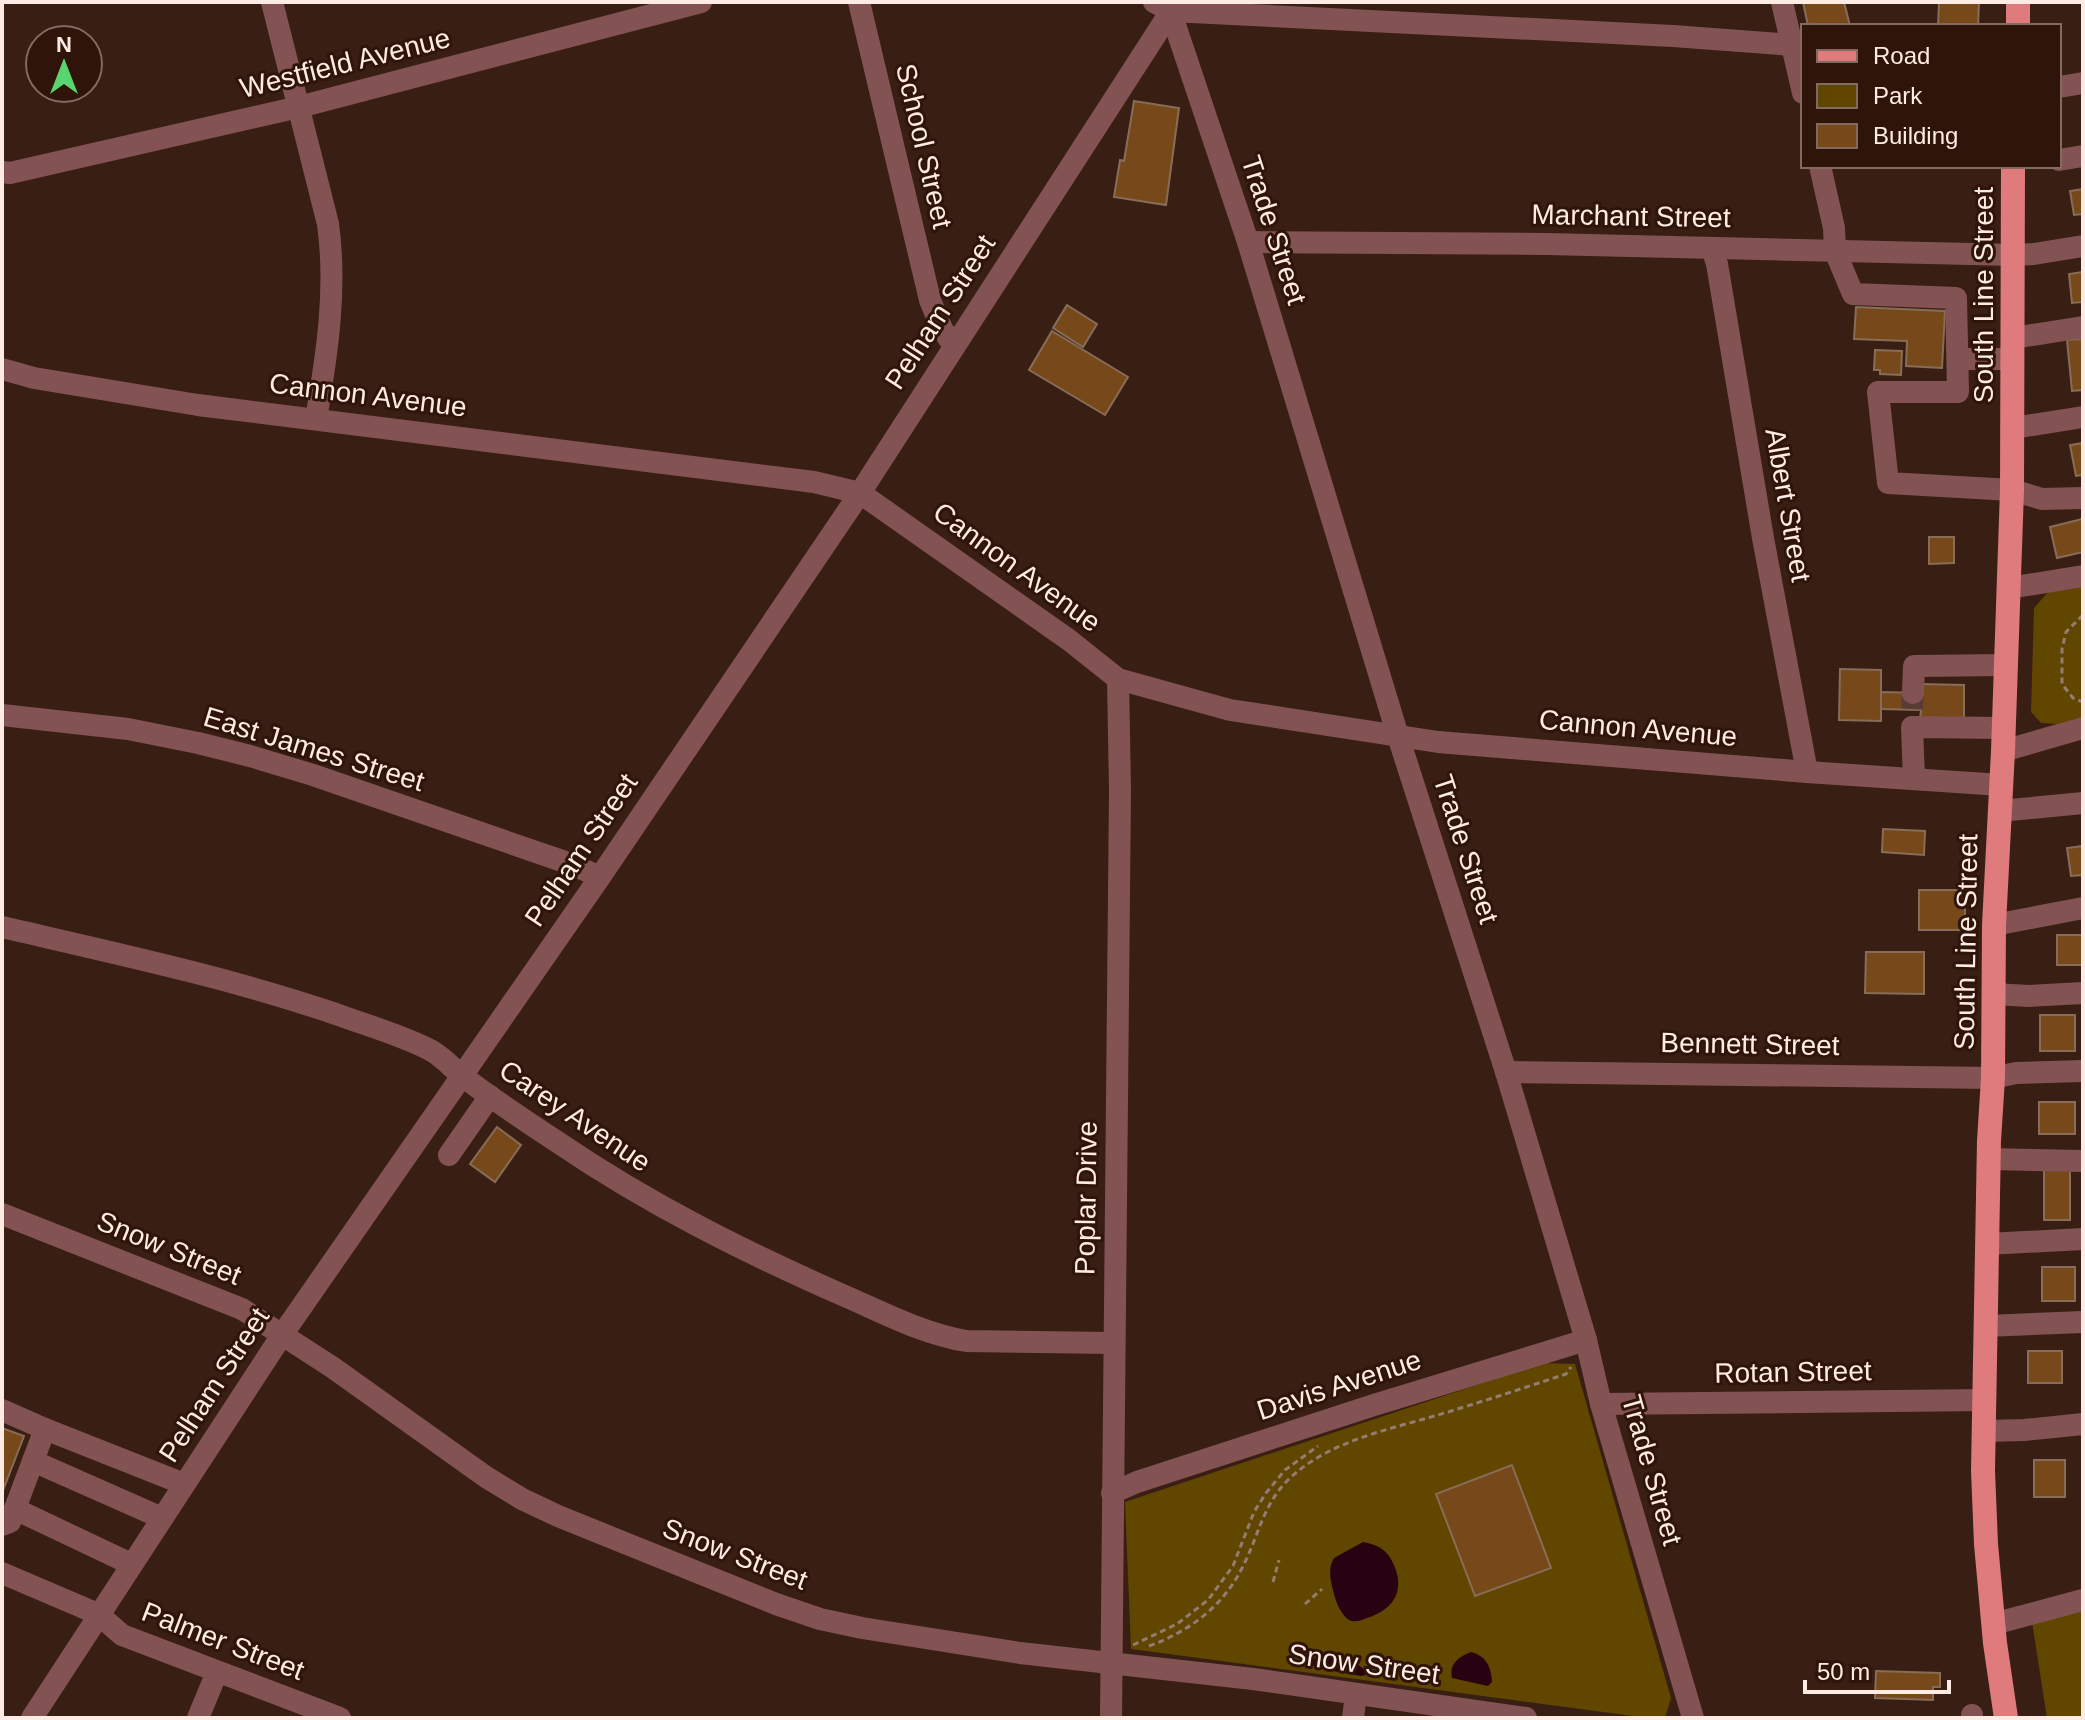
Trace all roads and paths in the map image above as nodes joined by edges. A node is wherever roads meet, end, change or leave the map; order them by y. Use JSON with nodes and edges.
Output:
{"nodes":[{"id":1,"x":272,"y":2,"type":"edge"},
{"id":2,"x":701,"y":2,"type":"edge"},
{"id":3,"x":859,"y":2,"type":"edge"},
{"id":4,"x":1782,"y":2,"type":"edge"},
{"id":5,"x":2018,"y":2,"type":"edge"},
{"id":6,"x":1165,"y":5,"type":"edge"},
{"id":7,"x":1253,"y":8,"type":"edge"},
{"id":8,"x":2018,"y":24,"type":"edge"},
{"id":9,"x":1792,"y":45,"type":"junction"},
{"id":10,"x":2083,"y":83,"type":"edge"},
{"id":11,"x":1801,"y":84,"type":"edge"},
{"id":12,"x":2061,"y":87,"type":"edge"},
{"id":13,"x":299,"y":107,"type":"junction"},
{"id":14,"x":2083,"y":156,"type":"edge"},
{"id":15,"x":2061,"y":160,"type":"edge"},
{"id":16,"x":1820,"y":168,"type":"edge"},
{"id":17,"x":2014,"y":168,"type":"edge"},
{"id":18,"x":2,"y":172,"type":"edge"},
{"id":19,"x":1248,"y":242,"type":"junction"},
{"id":20,"x":2083,"y":246,"type":"edge"},
{"id":21,"x":1712,"y":248,"type":"junction"},
{"id":22,"x":1835,"y":251,"type":"junction"},
{"id":23,"x":2013,"y":255,"type":"junction"},
{"id":24,"x":2083,"y":327,"type":"edge"},
{"id":25,"x":954,"y":346,"type":"junction"},
{"id":26,"x":2013,"y":349,"type":"junction"},
{"id":27,"x":1958,"y":359,"type":"junction"},
{"id":28,"x":2,"y":369,"type":"edge"},
{"id":29,"x":2083,"y":417,"type":"edge"},
{"id":30,"x":316,"y":419,"type":"junction"},
{"id":31,"x":2013,"y":428,"type":"junction"},
{"id":32,"x":2012,"y":490,"type":"junction"},
{"id":33,"x":860,"y":493,"type":"junction"},
{"id":34,"x":2083,"y":498,"type":"edge"},
{"id":35,"x":2083,"y":576,"type":"edge"},
{"id":36,"x":2009,"y":588,"type":"junction"},
{"id":37,"x":2083,"y":615,"type":"edge"},
{"id":38,"x":2006,"y":665,"type":"junction"},
{"id":39,"x":1118,"y":679,"type":"junction"},
{"id":40,"x":2083,"y":702,"type":"edge"},
{"id":41,"x":1912,"y":710,"type":"junction"},
{"id":42,"x":2,"y":715,"type":"edge"},
{"id":43,"x":2083,"y":728,"type":"edge"},
{"id":44,"x":1398,"y":736,"type":"junction"},
{"id":45,"x":2003,"y":739,"type":"junction"},
{"id":46,"x":1807,"y":772,"type":"junction"},
{"id":47,"x":1914,"y":779,"type":"junction"},
{"id":48,"x":2001,"y":785,"type":"junction"},
{"id":49,"x":2083,"y":803,"type":"edge"},
{"id":50,"x":2000,"y":811,"type":"junction"},
{"id":51,"x":600,"y":877,"type":"junction"},
{"id":52,"x":2083,"y":908,"type":"edge"},
{"id":53,"x":1994,"y":925,"type":"junction"},
{"id":54,"x":2,"y":927,"type":"edge"},
{"id":55,"x":2083,"y":993,"type":"edge"},
{"id":56,"x":1993,"y":994,"type":"junction"},
{"id":57,"x":2083,"y":1071,"type":"edge"},
{"id":58,"x":1506,"y":1072,"type":"junction"},
{"id":59,"x":461,"y":1075,"type":"junction"},
{"id":60,"x":1993,"y":1078,"type":"junction"},
{"id":61,"x":490,"y":1096,"type":"junction"},
{"id":62,"x":435,"y":1113,"type":"junction"},
{"id":63,"x":465,"y":1131,"type":"junction"},
{"id":64,"x":449,"y":1155,"type":"dead end"},
{"id":65,"x":1989,"y":1159,"type":"junction"},
{"id":66,"x":2083,"y":1161,"type":"edge"},
{"id":67,"x":2,"y":1214,"type":"edge"},
{"id":68,"x":2083,"y":1239,"type":"edge"},
{"id":69,"x":1987,"y":1244,"type":"junction"},
{"id":70,"x":2083,"y":1322,"type":"edge"},
{"id":71,"x":1986,"y":1326,"type":"junction"},
{"id":72,"x":282,"y":1335,"type":"junction"},
{"id":73,"x":1586,"y":1340,"type":"junction"},
{"id":74,"x":1114,"y":1343,"type":"junction"},
{"id":75,"x":1562,"y":1367,"type":"dead end"},
{"id":76,"x":1509,"y":1383,"type":"dead end"},
{"id":77,"x":1511,"y":1391,"type":"junction"},
{"id":78,"x":1985,"y":1400,"type":"junction"},
{"id":79,"x":1453,"y":1401,"type":"dead end"},
{"id":80,"x":1601,"y":1404,"type":"junction"},
{"id":81,"x":1456,"y":1409,"type":"junction"},
{"id":82,"x":2,"y":1410,"type":"edge"},
{"id":83,"x":1393,"y":1419,"type":"dead end"},
{"id":84,"x":2083,"y":1424,"type":"edge"},
{"id":85,"x":1397,"y":1427,"type":"junction"},
{"id":86,"x":45,"y":1429,"type":"junction"},
{"id":87,"x":1360,"y":1430,"type":"dead end"},
{"id":88,"x":1984,"y":1431,"type":"junction"},
{"id":89,"x":1364,"y":1438,"type":"junction"},
{"id":90,"x":1321,"y":1444,"type":"dead end"},
{"id":91,"x":1311,"y":1450,"type":"junction"},
{"id":92,"x":1316,"y":1458,"type":"junction"},
{"id":93,"x":33,"y":1461,"type":"junction"},
{"id":94,"x":184,"y":1484,"type":"junction"},
{"id":95,"x":1112,"y":1493,"type":"junction"},
{"id":96,"x":1254,"y":1512,"type":"junction"},
{"id":97,"x":1264,"y":1514,"type":"junction"},
{"id":98,"x":162,"y":1518,"type":"junction"},
{"id":99,"x":6,"y":1522,"type":"edge"},
{"id":100,"x":1247,"y":1530,"type":"junction"},
{"id":101,"x":1255,"y":1534,"type":"junction"},
{"id":102,"x":1239,"y":1551,"type":"junction"},
{"id":103,"x":1247,"y":1554,"type":"junction"},
{"id":104,"x":1279,"y":1560,"type":"dead end"},
{"id":105,"x":131,"y":1564,"type":"junction"},
{"id":106,"x":2,"y":1573,"type":"edge"},
{"id":107,"x":1273,"y":1582,"type":"dead end"},
{"id":108,"x":1322,"y":1589,"type":"dead end"},
{"id":109,"x":2083,"y":1600,"type":"edge"},
{"id":110,"x":1305,"y":1604,"type":"dead end"},
{"id":111,"x":98,"y":1614,"type":"junction"},
{"id":112,"x":1993,"y":1624,"type":"junction"},
{"id":113,"x":1112,"y":1662,"type":"junction"},
{"id":114,"x":217,"y":1672,"type":"junction"},
{"id":115,"x":1356,"y":1694,"type":"junction"},
{"id":116,"x":32,"y":1718,"type":"edge"},
{"id":117,"x":198,"y":1718,"type":"edge"},
{"id":118,"x":340,"y":1718,"type":"edge"},
{"id":119,"x":1111,"y":1718,"type":"edge"},
{"id":120,"x":1353,"y":1718,"type":"edge"},
{"id":121,"x":1526,"y":1718,"type":"edge"},
{"id":122,"x":1693,"y":1718,"type":"edge"},
{"id":123,"x":2006,"y":1718,"type":"edge"}],
"edges":[{"from":1,"to":13,"type":"street"},
{"from":2,"to":13,"type":"street","name":"Westfield Avenue"},
{"from":3,"to":25,"type":"street","name":"School Street"},
{"from":4,"to":9,"type":"street"},
{"from":5,"to":8,"type":"main road"},
{"from":6,"to":7,"type":"street"},
{"from":6,"to":19,"type":"street","name":"Trade Street"},
{"from":6,"to":25,"type":"street","name":"Pelham Street"},
{"from":7,"to":9,"type":"street"},
{"from":9,"to":11,"type":"street"},
{"from":10,"to":12,"type":"street"},
{"from":13,"to":18,"type":"street","name":"Westfield Avenue"},
{"from":13,"to":30,"type":"street"},
{"from":14,"to":15,"type":"street"},
{"from":16,"to":22,"type":"street"},
{"from":17,"to":23,"type":"main road","name":"South Line Street"},
{"from":19,"to":21,"type":"street","name":"Marchant Street"},
{"from":19,"to":44,"type":"street","name":"Trade Street"},
{"from":20,"to":23,"type":"street","name":"Marchant Street"},
{"from":21,"to":22,"type":"street","name":"Marchant Street"},
{"from":21,"to":46,"type":"street","name":"Albert Street"},
{"from":22,"to":23,"type":"street","name":"Marchant Street"},
{"from":22,"to":27,"type":"street"},
{"from":23,"to":26,"type":"main road","name":"South Line Street"},
{"from":24,"to":26,"type":"street"},
{"from":25,"to":33,"type":"street","name":"Pelham Street"},
{"from":26,"to":27,"type":"street"},
{"from":26,"to":31,"type":"main road","name":"South Line Street"},
{"from":27,"to":32,"type":"street"},
{"from":28,"to":30,"type":"street","name":"Cannon Avenue"},
{"from":29,"to":31,"type":"street"},
{"from":30,"to":33,"type":"street","name":"Cannon Avenue"},
{"from":31,"to":32,"type":"main road","name":"South Line Street"},
{"from":32,"to":34,"type":"street"},
{"from":32,"to":36,"type":"main road","name":"South Line Street"},
{"from":33,"to":39,"type":"street","name":"Cannon Avenue"},
{"from":33,"to":51,"type":"street","name":"Pelham Street"},
{"from":35,"to":36,"type":"street"},
{"from":36,"to":38,"type":"main road","name":"South Line Street"},
{"from":37,"to":40,"type":"path"},
{"from":38,"to":41,"type":"street"},
{"from":38,"to":45,"type":"main road","name":"South Line Street"},
{"from":39,"to":44,"type":"street","name":"Cannon Avenue"},
{"from":39,"to":74,"type":"street","name":"Poplar Drive"},
{"from":41,"to":45,"type":"street"},
{"from":41,"to":47,"type":"street"},
{"from":42,"to":51,"type":"street","name":"East James Street"},
{"from":43,"to":45,"type":"street"},
{"from":44,"to":46,"type":"street","name":"Cannon Avenue"},
{"from":44,"to":58,"type":"street","name":"Trade Street"},
{"from":45,"to":48,"type":"main road","name":"South Line Street"},
{"from":46,"to":47,"type":"street","name":"Cannon Avenue"},
{"from":47,"to":48,"type":"street","name":"Cannon Avenue"},
{"from":48,"to":50,"type":"main road","name":"South Line Street"},
{"from":49,"to":50,"type":"street"},
{"from":50,"to":53,"type":"main road","name":"South Line Street"},
{"from":51,"to":59,"type":"street","name":"Pelham Street"},
{"from":52,"to":53,"type":"street"},
{"from":53,"to":56,"type":"main road","name":"South Line Street"},
{"from":54,"to":59,"type":"street","name":"Carey Avenue"},
{"from":55,"to":56,"type":"street"},
{"from":56,"to":60,"type":"main road","name":"South Line Street"},
{"from":57,"to":60,"type":"street","name":"Bennett Street"},
{"from":58,"to":60,"type":"street","name":"Bennett Street"},
{"from":58,"to":73,"type":"street","name":"Trade Street"},
{"from":59,"to":61,"type":"street","name":"Carey Avenue"},
{"from":59,"to":62,"type":"street","name":"Pelham Street"},
{"from":60,"to":65,"type":"main road","name":"South Line Street"},
{"from":61,"to":63,"type":"street"},
{"from":61,"to":74,"type":"street","name":"Carey Avenue"},
{"from":62,"to":63,"type":"street"},
{"from":62,"to":72,"type":"street","name":"Pelham Street"},
{"from":63,"to":64,"type":"street"},
{"from":65,"to":66,"type":"street"},
{"from":65,"to":69,"type":"main road","name":"South Line Street"},
{"from":67,"to":72,"type":"street","name":"Snow Street"},
{"from":68,"to":69,"type":"street"},
{"from":69,"to":71,"type":"main road","name":"South Line Street"},
{"from":70,"to":71,"type":"street"},
{"from":71,"to":78,"type":"main road","name":"South Line Street"},
{"from":72,"to":94,"type":"street","name":"Pelham Street"},
{"from":72,"to":113,"type":"street","name":"Snow Street"},
{"from":73,"to":80,"type":"street","name":"Trade Street"},
{"from":73,"to":95,"type":"street","name":"Davis Avenue"},
{"from":74,"to":95,"type":"street","name":"Poplar Drive"},
{"from":75,"to":77,"type":"path"},
{"from":76,"to":77,"type":"path"},
{"from":77,"to":81,"type":"path"},
{"from":78,"to":80,"type":"street","name":"Rotan Street"},
{"from":78,"to":88,"type":"main road","name":"South Line Street"},
{"from":79,"to":81,"type":"path"},
{"from":80,"to":122,"type":"street","name":"Trade Street"},
{"from":81,"to":85,"type":"path"},
{"from":82,"to":86,"type":"street"},
{"from":83,"to":85,"type":"path"},
{"from":84,"to":88,"type":"street"},
{"from":85,"to":89,"type":"path"},
{"from":86,"to":93,"type":"street"},
{"from":86,"to":94,"type":"street"},
{"from":87,"to":89,"type":"path"},
{"from":88,"to":112,"type":"main road","name":"South Line Street"},
{"from":89,"to":92,"type":"path"},
{"from":90,"to":91,"type":"path"},
{"from":91,"to":92,"type":"path"},
{"from":91,"to":96,"type":"path"},
{"from":92,"to":97,"type":"path"},
{"from":93,"to":98,"type":"street"},
{"from":93,"to":99,"type":"street"},
{"from":94,"to":98,"type":"street","name":"Pelham Street"},
{"from":95,"to":113,"type":"street","name":"Poplar Drive"},
{"from":96,"to":97,"type":"path"},
{"from":96,"to":100,"type":"path"},
{"from":97,"to":101,"type":"path"},
{"from":98,"to":105,"type":"street","name":"Pelham Street"},
{"from":99,"to":105,"type":"street"},
{"from":100,"to":101,"type":"path"},
{"from":100,"to":102,"type":"path"},
{"from":101,"to":103,"type":"path"},
{"from":102,"to":103,"type":"path"},
{"from":102,"to":103,"type":"path"},
{"from":104,"to":107,"type":"path"},
{"from":105,"to":111,"type":"street","name":"Pelham Street"},
{"from":106,"to":111,"type":"street","name":"Palmer Street"},
{"from":108,"to":110,"type":"path"},
{"from":109,"to":112,"type":"street"},
{"from":111,"to":114,"type":"street","name":"Palmer Street"},
{"from":111,"to":116,"type":"street","name":"Pelham Street"},
{"from":112,"to":123,"type":"main road","name":"South Line Street"},
{"from":113,"to":115,"type":"street","name":"Snow Street"},
{"from":113,"to":119,"type":"street","name":"Poplar Drive"},
{"from":114,"to":117,"type":"street"},
{"from":114,"to":118,"type":"street","name":"Palmer Street"},
{"from":115,"to":120,"type":"street"},
{"from":115,"to":121,"type":"street","name":"Snow Street"}]}
